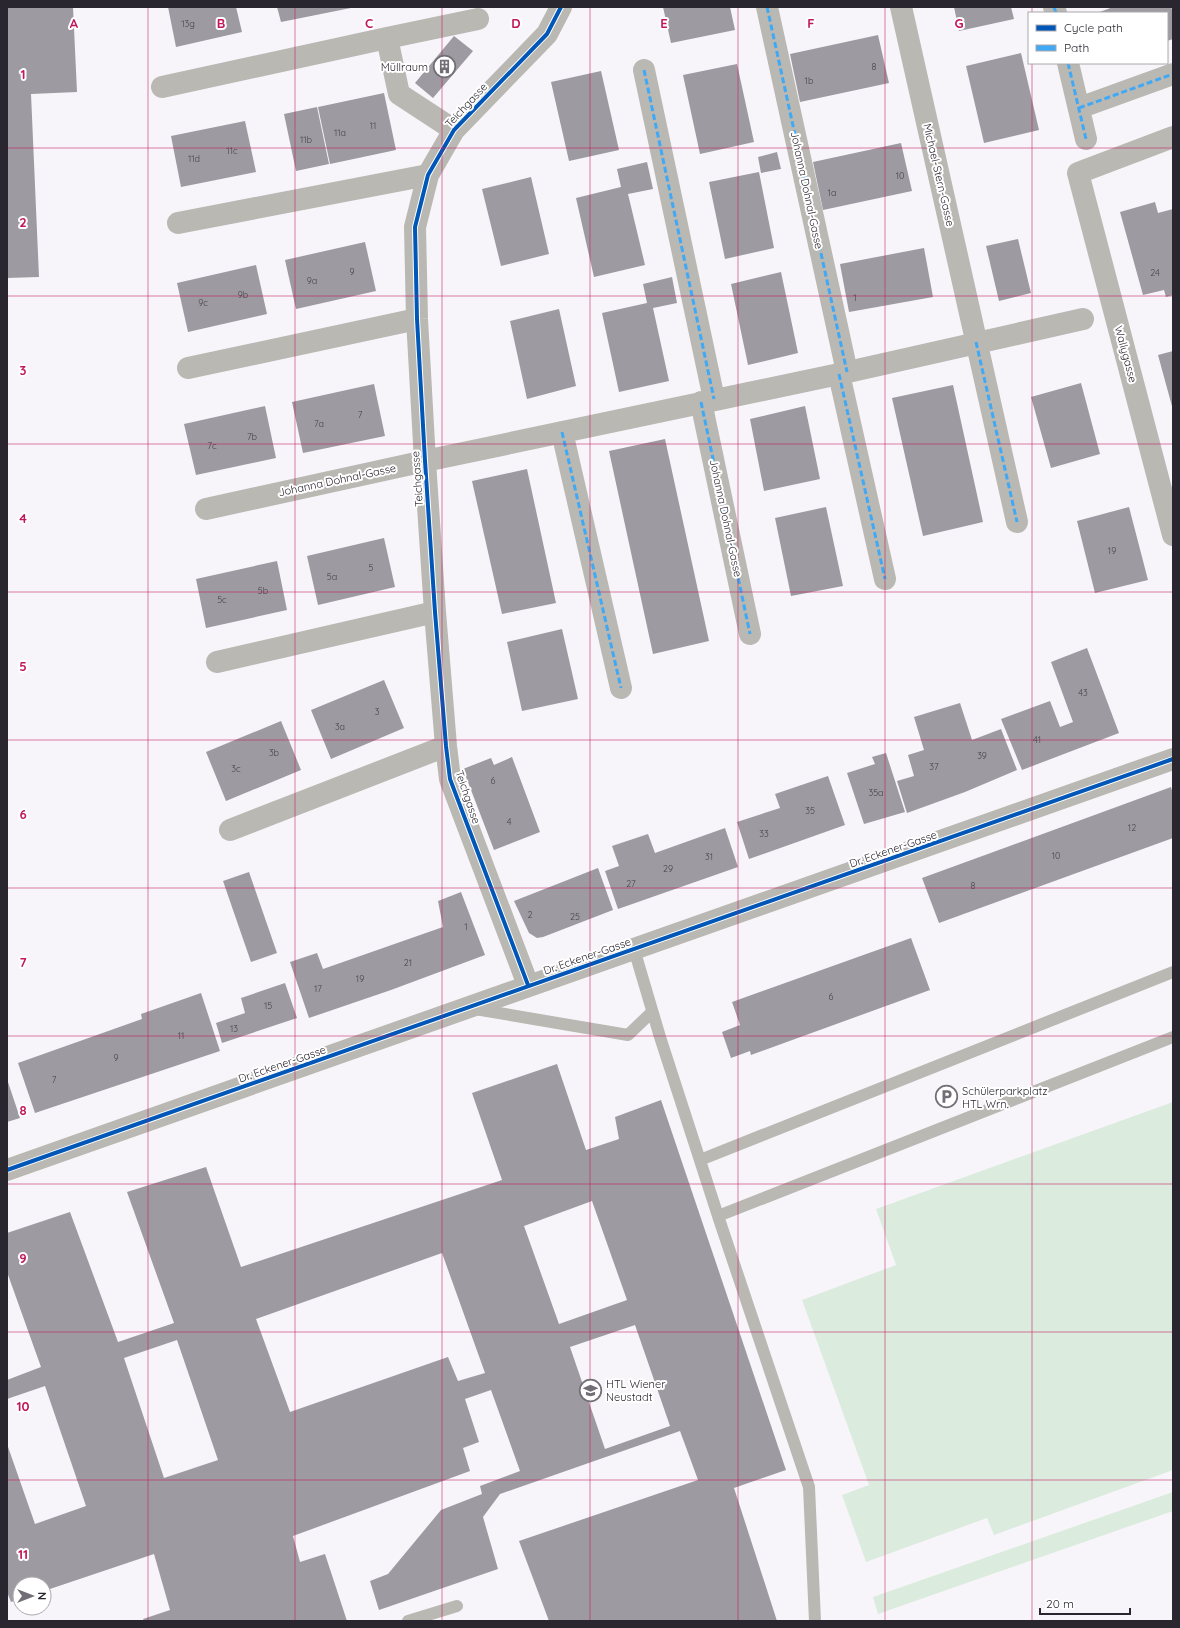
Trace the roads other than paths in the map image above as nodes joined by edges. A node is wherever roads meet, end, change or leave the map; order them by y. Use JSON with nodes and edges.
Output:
{"nodes":[{"id":1,"x":561,"y":7,"type":"edge"},
{"id":2,"x":767,"y":7,"type":"edge"},
{"id":3,"x":901,"y":7,"type":"edge"},
{"id":4,"x":478,"y":19,"type":"dead end"},
{"id":5,"x":387,"y":38,"type":"junction"},
{"id":6,"x":1068,"y":64,"type":"edge"},
{"id":7,"x":644,"y":70,"type":"dead end"},
{"id":8,"x":1173,"y":74,"type":"edge"},
{"id":9,"x":162,"y":87,"type":"dead end"},
{"id":10,"x":1079,"y":108,"type":"junction"},
{"id":11,"x":454,"y":130,"type":"junction"},
{"id":12,"x":1173,"y":137,"type":"edge"},
{"id":13,"x":1086,"y":139,"type":"dead end"},
{"id":14,"x":428,"y":175,"type":"junction"},
{"id":15,"x":178,"y":223,"type":"dead end"},
{"id":16,"x":417,"y":319,"type":"junction"},
{"id":17,"x":1082,"y":319,"type":"dead end"},
{"id":18,"x":976,"y":342,"type":"junction"},
{"id":19,"x":188,"y":368,"type":"dead end"},
{"id":20,"x":843,"y":373,"type":"junction"},
{"id":21,"x":707,"y":401,"type":"junction"},
{"id":22,"x":562,"y":432,"type":"junction"},
{"id":23,"x":425,"y":461,"type":"junction"},
{"id":24,"x":206,"y":509,"type":"dead end"},
{"id":25,"x":1017,"y":522,"type":"dead end"},
{"id":26,"x":1173,"y":535,"type":"edge"},
{"id":27,"x":885,"y":579,"type":"dead end"},
{"id":28,"x":435,"y":612,"type":"junction"},
{"id":29,"x":750,"y":634,"type":"dead end"},
{"id":30,"x":217,"y":662,"type":"dead end"},
{"id":31,"x":622,"y":688,"type":"dead end"},
{"id":32,"x":446,"y":746,"type":"junction"},
{"id":33,"x":1173,"y":759,"type":"edge"},
{"id":34,"x":230,"y":830,"type":"dead end"},
{"id":35,"x":634,"y":949,"type":"junction"},
{"id":36,"x":1173,"y":972,"type":"edge"},
{"id":37,"x":528,"y":985,"type":"junction"},
{"id":38,"x":470,"y":1008,"type":"junction"},
{"id":39,"x":652,"y":1012,"type":"junction"},
{"id":40,"x":1173,"y":1037,"type":"edge"},
{"id":41,"x":700,"y":1160,"type":"junction"},
{"id":42,"x":7,"y":1170,"type":"edge"},
{"id":43,"x":718,"y":1216,"type":"junction"},
{"id":44,"x":457,"y":1606,"type":"dead end"},
{"id":45,"x":408,"y":1621,"type":"edge"},
{"id":46,"x":815,"y":1621,"type":"edge"}],
"edges":[{"from":1,"to":11,"type":"street","name":"Teichgasse"},
{"from":2,"to":20,"type":"street","name":"Johanna Dohnal-Gasse"},
{"from":3,"to":18,"type":"street","name":"Michael-Stern-Gasse"},
{"from":4,"to":5,"type":"street"},
{"from":5,"to":9,"type":"street"},
{"from":5,"to":11,"type":"street","name":"Teichgasse"},
{"from":6,"to":10,"type":"street"},
{"from":7,"to":21,"type":"street","name":"Johanna Dohnal-Gasse"},
{"from":8,"to":10,"type":"street"},
{"from":10,"to":13,"type":"street"},
{"from":11,"to":14,"type":"street","name":"Teichgasse"},
{"from":12,"to":26,"type":"street","name":"Wallygasse"},
{"from":14,"to":15,"type":"street"},
{"from":14,"to":16,"type":"street","name":"Teichgasse"},
{"from":16,"to":19,"type":"street"},
{"from":16,"to":23,"type":"street","name":"Teichgasse"},
{"from":17,"to":18,"type":"street","name":"Johanna Dohnal-Gasse"},
{"from":18,"to":20,"type":"street","name":"Johanna Dohnal-Gasse"},
{"from":18,"to":25,"type":"street"},
{"from":20,"to":21,"type":"street","name":"Johanna Dohnal-Gasse"},
{"from":20,"to":27,"type":"street","name":"Johanna Dohnal-Gasse"},
{"from":21,"to":22,"type":"street","name":"Johanna Dohnal-Gasse"},
{"from":21,"to":29,"type":"street","name":"Johanna Dohnal-Gasse"},
{"from":22,"to":23,"type":"street","name":"Johanna Dohnal-Gasse"},
{"from":22,"to":31,"type":"street"},
{"from":23,"to":24,"type":"street","name":"Johanna Dohnal-Gasse"},
{"from":23,"to":28,"type":"street","name":"Teichgasse"},
{"from":28,"to":30,"type":"street"},
{"from":28,"to":32,"type":"street","name":"Teichgasse"},
{"from":32,"to":34,"type":"street"},
{"from":32,"to":37,"type":"street","name":"Teichgasse"},
{"from":33,"to":35,"type":"street","name":"Dr. Eckener-Gasse"},
{"from":35,"to":37,"type":"street","name":"Dr. Eckener-Gasse"},
{"from":35,"to":39,"type":"lane"},
{"from":36,"to":41,"type":"lane"},
{"from":37,"to":38,"type":"street","name":"Dr. Eckener-Gasse"},
{"from":38,"to":39,"type":"lane"},
{"from":38,"to":42,"type":"street","name":"Dr. Eckener-Gasse"},
{"from":39,"to":41,"type":"lane"},
{"from":40,"to":43,"type":"lane"},
{"from":41,"to":43,"type":"lane"},
{"from":43,"to":46,"type":"lane"},
{"from":44,"to":45,"type":"lane"}]}
